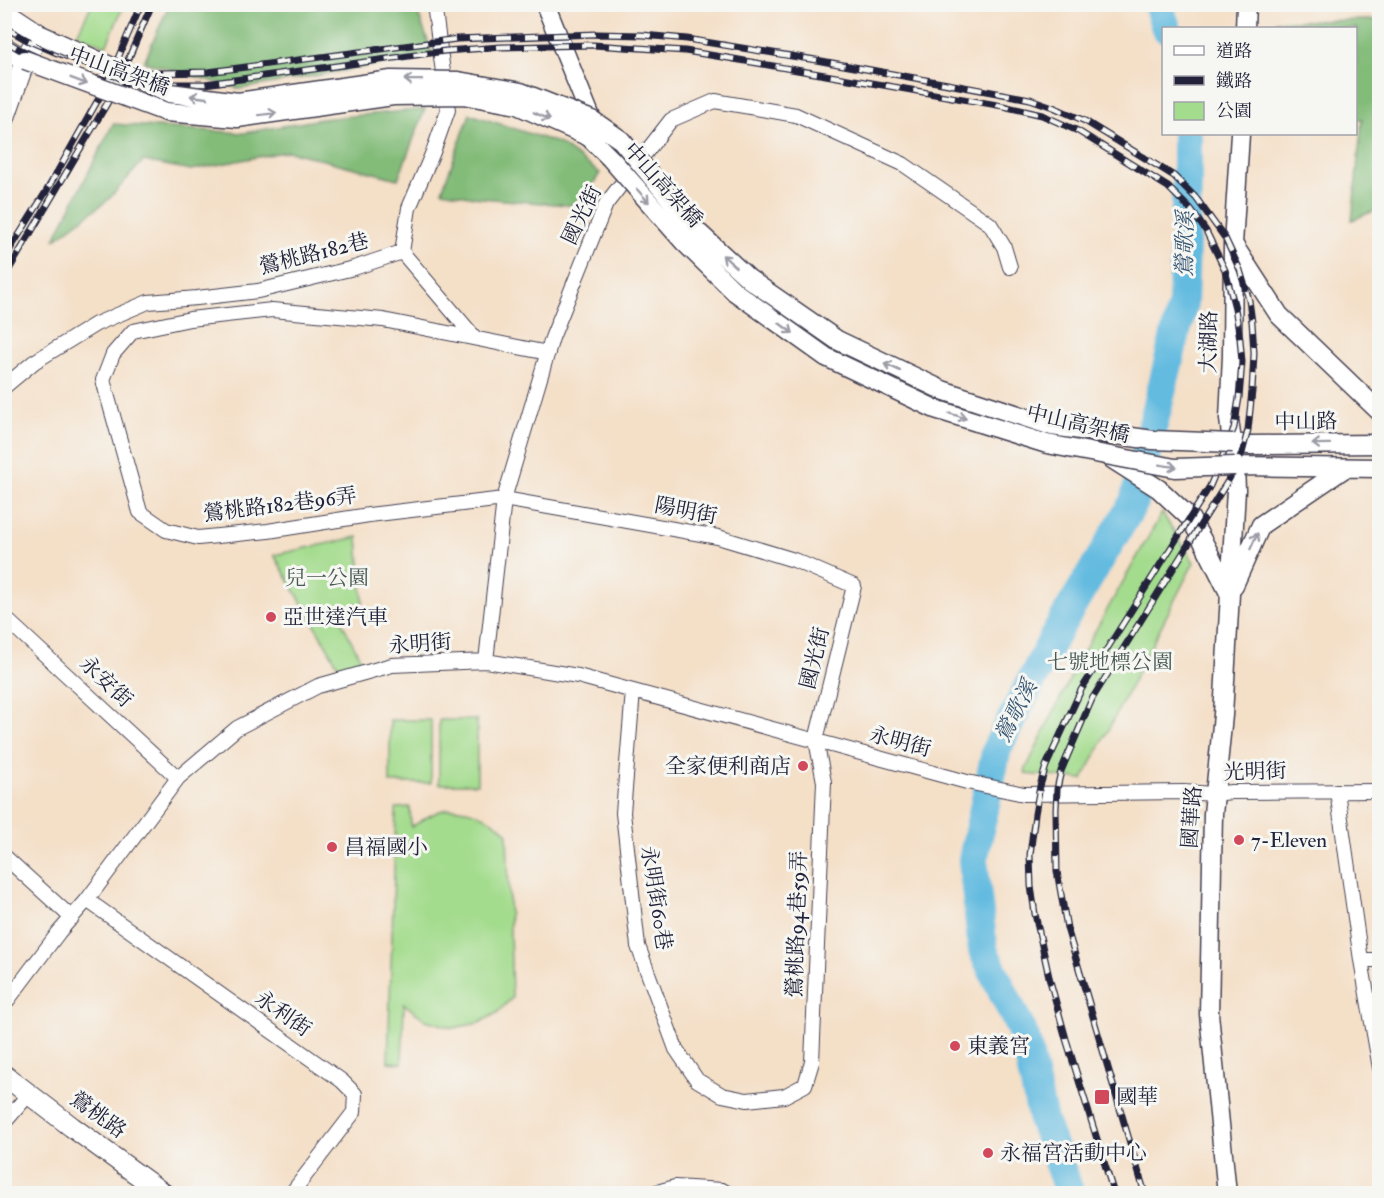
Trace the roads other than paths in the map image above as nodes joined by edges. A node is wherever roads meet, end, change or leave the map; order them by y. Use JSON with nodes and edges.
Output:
{"nodes":[{"id":1,"x":434,"y":4,"type":"edge"},
{"id":2,"x":545,"y":4,"type":"edge"},
{"id":3,"x":1246,"y":4,"type":"edge"},
{"id":4,"x":4,"y":11,"type":"edge"},
{"id":5,"x":1245,"y":27,"type":"edge"},
{"id":6,"x":39,"y":34,"type":"junction"},
{"id":7,"x":4,"y":47,"type":"edge"},
{"id":8,"x":25,"y":60,"type":"junction"},
{"id":9,"x":4,"y":120,"type":"edge"},
{"id":10,"x":591,"y":129,"type":"junction"},
{"id":11,"x":1240,"y":135,"type":"edge"},
{"id":12,"x":1233,"y":243,"type":"junction"},
{"id":13,"x":402,"y":252,"type":"junction"},
{"id":14,"x":1010,"y":267,"type":"dead end"},
{"id":15,"x":475,"y":339,"type":"junction"},
{"id":16,"x":548,"y":353,"type":"junction"},
{"id":17,"x":4,"y":387,"type":"edge"},
{"id":18,"x":1380,"y":412,"type":"edge"},
{"id":19,"x":1233,"y":443,"type":"junction"},
{"id":20,"x":1380,"y":444,"type":"edge"},
{"id":21,"x":1102,"y":453,"type":"junction"},
{"id":22,"x":1235,"y":466,"type":"junction"},
{"id":23,"x":1345,"y":468,"type":"junction"},
{"id":24,"x":1380,"y":468,"type":"edge"},
{"id":25,"x":504,"y":499,"type":"junction"},
{"id":26,"x":854,"y":586,"type":"joint"},
{"id":27,"x":1230,"y":595,"type":"junction"},
{"id":28,"x":4,"y":616,"type":"edge"},
{"id":29,"x":486,"y":661,"type":"junction"},
{"id":30,"x":633,"y":691,"type":"junction"},
{"id":31,"x":816,"y":740,"type":"junction"},
{"id":32,"x":178,"y":778,"type":"junction"},
{"id":33,"x":1336,"y":791,"type":"junction"},
{"id":34,"x":1380,"y":791,"type":"edge"},
{"id":35,"x":1023,"y":794,"type":"joint"},
{"id":36,"x":1214,"y":794,"type":"junction"},
{"id":37,"x":4,"y":856,"type":"edge"},
{"id":38,"x":87,"y":900,"type":"junction"},
{"id":39,"x":72,"y":918,"type":"junction"},
{"id":40,"x":1361,"y":960,"type":"junction"},
{"id":41,"x":1380,"y":960,"type":"edge"},
{"id":42,"x":4,"y":1005,"type":"edge"},
{"id":43,"x":1380,"y":1068,"type":"edge"},
{"id":44,"x":4,"y":1076,"type":"edge"},
{"id":45,"x":29,"y":1094,"type":"junction"},
{"id":46,"x":784,"y":1096,"type":"joint"},
{"id":47,"x":4,"y":1123,"type":"edge"},
{"id":48,"x":164,"y":1194,"type":"edge"},
{"id":49,"x":291,"y":1194,"type":"edge"},
{"id":50,"x":650,"y":1194,"type":"edge"},
{"id":51,"x":729,"y":1194,"type":"edge"},
{"id":52,"x":1227,"y":1194,"type":"edge"}],
"edges":[{"from":1,"to":13,"type":"street","name":"鶯桃路182巷"},
{"from":2,"to":10,"type":"street","name":"中山高架橋"},
{"from":3,"to":5,"type":"street"},
{"from":4,"to":6,"type":"main road"},
{"from":6,"to":8,"type":"main road"},
{"from":10,"to":6,"type":"street","name":"中山高架橋","one_way":true,"bridge":true},
{"from":7,"to":8,"type":"main road"},
{"from":8,"to":9,"type":"main road"},
{"from":8,"to":10,"type":"street","name":"中山高架橋","one_way":true,"bridge":true},
{"from":19,"to":10,"type":"street","name":"中山高架橋","one_way":true,"bridge":true},
{"from":10,"to":21,"type":"street","name":"中山高架橋","one_way":true,"bridge":true},
{"from":11,"to":12,"type":"street","name":"大湖路"},
{"from":12,"to":18,"type":"street"},
{"from":12,"to":19,"type":"street","name":"大湖路"},
{"from":13,"to":15,"type":"street"},
{"from":13,"to":17,"type":"street","name":"鶯桃路182巷"},
{"from":14,"to":16,"type":"street","name":"國光街"},
{"from":15,"to":16,"type":"street","name":"鶯桃路182巷96弄"},
{"from":15,"to":25,"type":"street","name":"鶯桃路182巷96弄"},
{"from":16,"to":25,"type":"street","name":"國光街"},
{"from":20,"to":19,"type":"street","name":"中山路","one_way":true},
{"from":19,"to":22,"type":"street","name":"國華路"},
{"from":21,"to":22,"type":"street","name":"中山高架橋","one_way":true,"bridge":true},
{"from":21,"to":27,"type":"street","bridge":true},
{"from":22,"to":23,"type":"street"},
{"from":22,"to":27,"type":"street","name":"國華路"},
{"from":23,"to":24,"type":"street"},
{"from":27,"to":23,"type":"street","one_way":true},
{"from":25,"to":26,"type":"street","name":"陽明街"},
{"from":25,"to":29,"type":"street","name":"國光街"},
{"from":26,"to":31,"type":"street","name":"國光街"},
{"from":27,"to":36,"type":"street","name":"國華路"},
{"from":28,"to":32,"type":"street","name":"永安街"},
{"from":29,"to":30,"type":"street","name":"永明街"},
{"from":29,"to":32,"type":"street","name":"永明街"},
{"from":30,"to":31,"type":"street","name":"永明街"},
{"from":30,"to":46,"type":"street","name":"永明街60巷"},
{"from":31,"to":35,"type":"street","name":"永明街"},
{"from":31,"to":46,"type":"street","name":"鶯桃路94巷59弄"},
{"from":32,"to":38,"type":"street","name":"永明街"},
{"from":33,"to":34,"type":"street","name":"光明街"},
{"from":33,"to":36,"type":"street","name":"光明街"},
{"from":33,"to":40,"type":"street"},
{"from":35,"to":36,"type":"street","name":"光明街"},
{"from":36,"to":52,"type":"street","name":"國華路"},
{"from":37,"to":39,"type":"street"},
{"from":38,"to":39,"type":"street","name":"永明街"},
{"from":38,"to":49,"type":"street","name":"永利街"},
{"from":39,"to":42,"type":"street","name":"永明街"},
{"from":40,"to":41,"type":"street"},
{"from":40,"to":43,"type":"street"},
{"from":44,"to":45,"type":"main road","name":"鶯桃路"},
{"from":45,"to":47,"type":"street"},
{"from":45,"to":48,"type":"main road","name":"鶯桃路"},
{"from":50,"to":51,"type":"street"}]}
